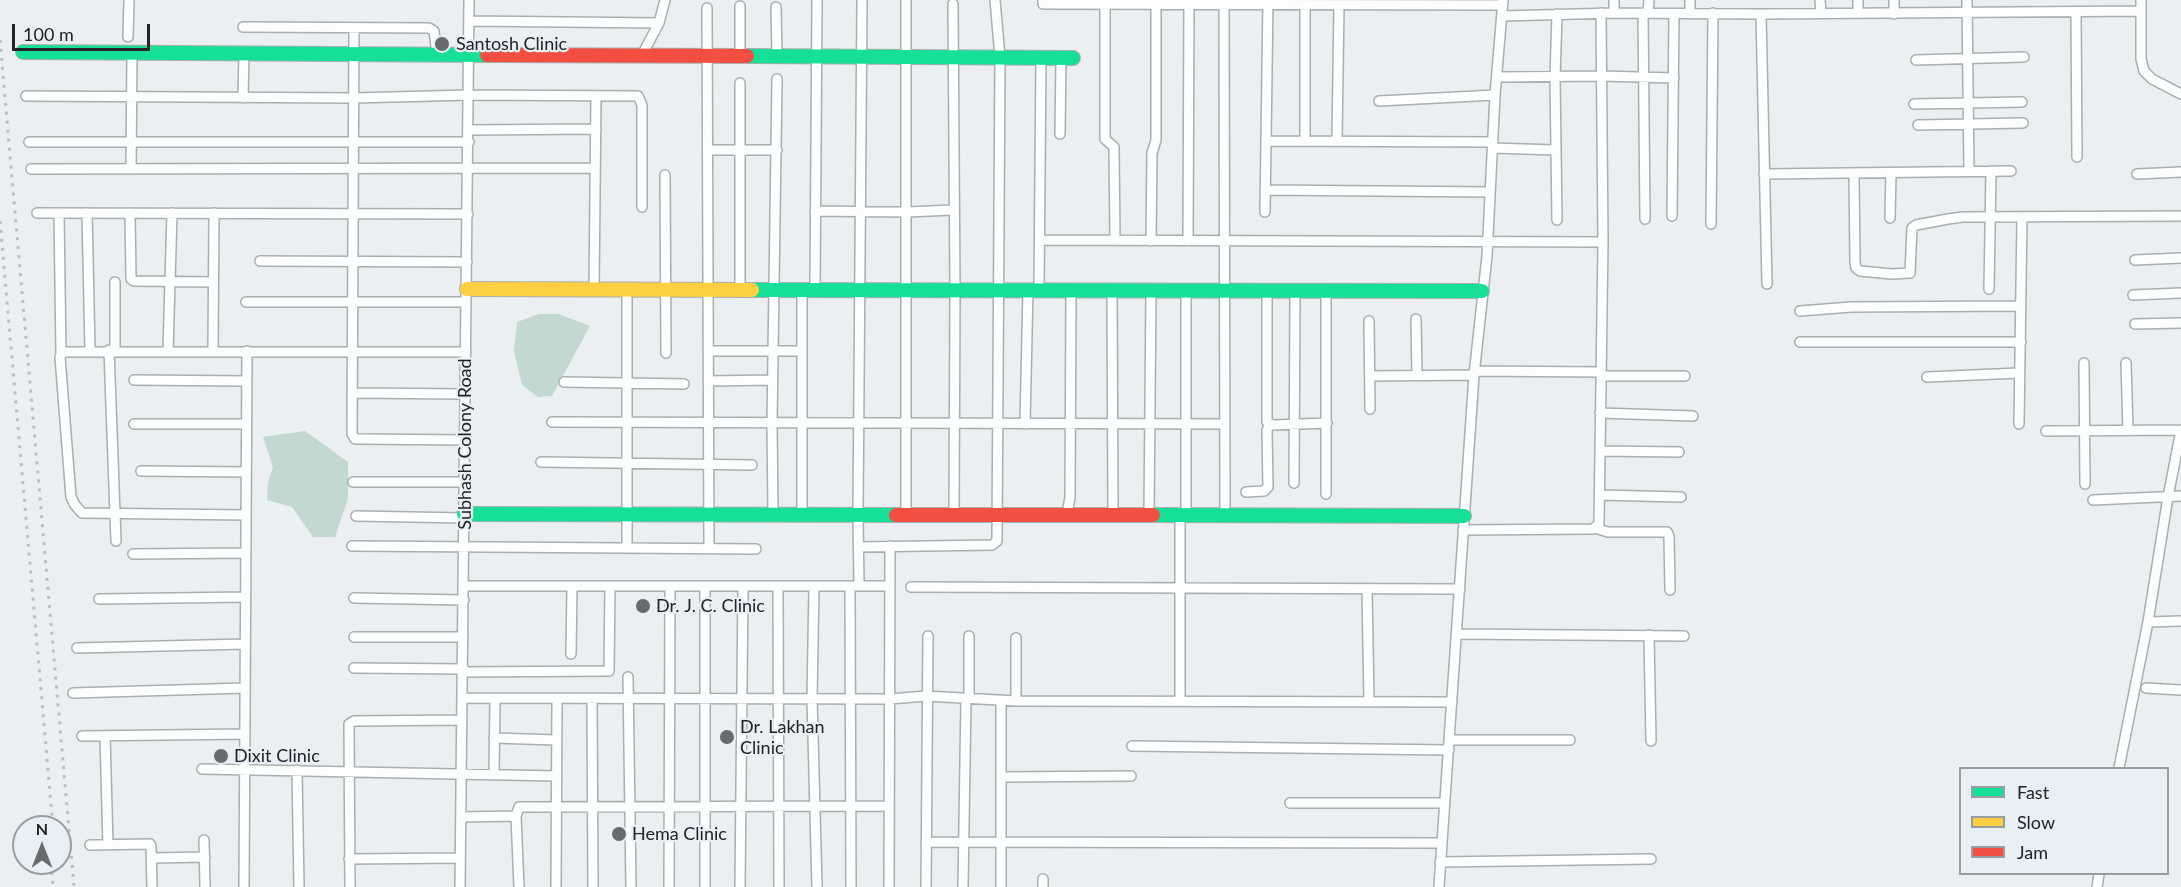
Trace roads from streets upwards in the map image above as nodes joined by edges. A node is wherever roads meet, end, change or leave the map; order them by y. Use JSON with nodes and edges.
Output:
{"nodes":[{"id":1,"x":129,"y":0,"type":"edge"},
{"id":2,"x":470,"y":0,"type":"edge"},
{"id":3,"x":665,"y":0,"type":"edge"},
{"id":4,"x":817,"y":0,"type":"edge"},
{"id":5,"x":862,"y":0,"type":"edge"},
{"id":6,"x":906,"y":0,"type":"edge"},
{"id":7,"x":995,"y":0,"type":"edge"},
{"id":8,"x":1043,"y":0,"type":"edge"},
{"id":9,"x":1614,"y":0,"type":"edge"},
{"id":10,"x":1648,"y":0,"type":"edge"},
{"id":11,"x":1690,"y":0,"type":"edge"},
{"id":12,"x":1820,"y":0,"type":"edge"},
{"id":13,"x":1858,"y":0,"type":"edge"},
{"id":14,"x":1894,"y":0,"type":"edge"},
{"id":15,"x":1967,"y":0,"type":"edge"},
{"id":16,"x":2141,"y":0,"type":"edge"},
{"id":17,"x":1079,"y":2,"type":"edge"},
{"id":18,"x":1156,"y":2,"type":"edge"},
{"id":19,"x":1189,"y":2,"type":"edge"},
{"id":20,"x":1224,"y":2,"type":"edge"},
{"id":21,"x":1268,"y":2,"type":"edge"},
{"id":22,"x":1109,"y":3,"type":"edge"},
{"id":23,"x":1311,"y":3,"type":"edge"},
{"id":24,"x":1502,"y":3,"type":"edge"},
{"id":25,"x":953,"y":4,"type":"dead end"},
{"id":26,"x":1339,"y":5,"type":"junction"},
{"id":27,"x":740,"y":6,"type":"dead end"},
{"id":28,"x":776,"y":7,"type":"dead end"},
{"id":29,"x":707,"y":8,"type":"dead end"},
{"id":30,"x":2141,"y":11,"type":"junction"},
{"id":31,"x":1601,"y":13,"type":"junction"},
{"id":32,"x":1614,"y":13,"type":"junction"},
{"id":33,"x":1646,"y":13,"type":"junction"},
{"id":34,"x":1713,"y":13,"type":"junction"},
{"id":35,"x":1821,"y":13,"type":"junction"},
{"id":36,"x":1858,"y":13,"type":"junction"},
{"id":37,"x":2076,"y":13,"type":"junction"},
{"id":38,"x":1557,"y":14,"type":"junction"},
{"id":39,"x":1674,"y":14,"type":"junction"},
{"id":40,"x":1690,"y":14,"type":"junction"},
{"id":41,"x":1761,"y":14,"type":"junction"},
{"id":42,"x":1894,"y":14,"type":"junction"},
{"id":43,"x":1967,"y":14,"type":"junction"},
{"id":44,"x":1502,"y":16,"type":"junction"},
{"id":45,"x":470,"y":21,"type":"junction"},
{"id":46,"x":659,"y":23,"type":"junction"},
{"id":47,"x":243,"y":27,"type":"dead end"},
{"id":48,"x":354,"y":29,"type":"junction"},
{"id":49,"x":128,"y":37,"type":"dead end"},
{"id":50,"x":24,"y":52,"type":"dead end"},
{"id":51,"x":132,"y":53,"type":"junction"},
{"id":52,"x":244,"y":53,"type":"junction"},
{"id":53,"x":354,"y":54,"type":"junction"},
{"id":54,"x":437,"y":54,"type":"junction"},
{"id":55,"x":470,"y":54,"type":"junction"},
{"id":56,"x":642,"y":55,"type":"junction"},
{"id":57,"x":707,"y":56,"type":"junction"},
{"id":58,"x":740,"y":56,"type":"junction"},
{"id":59,"x":777,"y":56,"type":"junction"},
{"id":60,"x":816,"y":56,"type":"junction"},
{"id":61,"x":861,"y":57,"type":"junction"},
{"id":62,"x":906,"y":57,"type":"junction"},
{"id":63,"x":952,"y":57,"type":"junction"},
{"id":64,"x":1000,"y":57,"type":"junction"},
{"id":65,"x":1041,"y":57,"type":"junction"},
{"id":66,"x":2025,"y":57,"type":"dead end"},
{"id":67,"x":1067,"y":58,"type":"joint"},
{"id":68,"x":1969,"y":58,"type":"junction"},
{"id":69,"x":1916,"y":60,"type":"dead end"},
{"id":70,"x":1602,"y":76,"type":"junction"},
{"id":71,"x":1497,"y":77,"type":"junction"},
{"id":72,"x":1555,"y":78,"type":"junction"},
{"id":73,"x":1643,"y":78,"type":"junction"},
{"id":74,"x":1674,"y":78,"type":"junction"},
{"id":75,"x":777,"y":79,"type":"dead end"},
{"id":76,"x":740,"y":83,"type":"dead end"},
{"id":77,"x":2181,"y":94,"type":"edge"},
{"id":78,"x":469,"y":95,"type":"junction"},
{"id":79,"x":1495,"y":95,"type":"junction"},
{"id":80,"x":26,"y":96,"type":"dead end"},
{"id":81,"x":596,"y":96,"type":"junction"},
{"id":82,"x":132,"y":97,"type":"junction"},
{"id":83,"x":243,"y":98,"type":"junction"},
{"id":84,"x":354,"y":99,"type":"junction"},
{"id":85,"x":1379,"y":101,"type":"dead end"},
{"id":86,"x":1969,"y":101,"type":"junction"},
{"id":87,"x":2022,"y":102,"type":"dead end"},
{"id":88,"x":1914,"y":104,"type":"dead end"},
{"id":89,"x":1969,"y":123,"type":"junction"},
{"id":90,"x":2023,"y":123,"type":"dead end"},
{"id":91,"x":1918,"y":125,"type":"dead end"},
{"id":92,"x":596,"y":129,"type":"junction"},
{"id":93,"x":469,"y":130,"type":"junction"},
{"id":94,"x":1060,"y":134,"type":"dead end"},
{"id":95,"x":1266,"y":141,"type":"junction"},
{"id":96,"x":1305,"y":141,"type":"junction"},
{"id":97,"x":1337,"y":141,"type":"junction"},
{"id":98,"x":29,"y":142,"type":"dead end"},
{"id":99,"x":131,"y":142,"type":"junction"},
{"id":100,"x":353,"y":142,"type":"junction"},
{"id":101,"x":469,"y":142,"type":"junction"},
{"id":102,"x":1493,"y":145,"type":"junction"},
{"id":103,"x":708,"y":150,"type":"junction"},
{"id":104,"x":740,"y":150,"type":"junction"},
{"id":105,"x":777,"y":150,"type":"junction"},
{"id":106,"x":1556,"y":150,"type":"junction"},
{"id":107,"x":2077,"y":157,"type":"dead end"},
{"id":108,"x":353,"y":168,"type":"junction"},
{"id":109,"x":468,"y":168,"type":"junction"},
{"id":110,"x":596,"y":168,"type":"junction"},
{"id":111,"x":31,"y":169,"type":"dead end"},
{"id":112,"x":131,"y":169,"type":"junction"},
{"id":113,"x":1969,"y":171,"type":"junction"},
{"id":114,"x":1991,"y":171,"type":"junction"},
{"id":115,"x":2011,"y":171,"type":"dead end"},
{"id":116,"x":2181,"y":172,"type":"edge"},
{"id":117,"x":1764,"y":174,"type":"junction"},
{"id":118,"x":1854,"y":174,"type":"junction"},
{"id":119,"x":1891,"y":174,"type":"junction"},
{"id":120,"x":2137,"y":174,"type":"dead end"},
{"id":121,"x":666,"y":175,"type":"dead end"},
{"id":122,"x":1265,"y":190,"type":"junction"},
{"id":123,"x":1490,"y":192,"type":"junction"},
{"id":124,"x":642,"y":207,"type":"dead end"},
{"id":125,"x":953,"y":210,"type":"junction"},
{"id":126,"x":815,"y":212,"type":"junction"},
{"id":127,"x":861,"y":212,"type":"junction"},
{"id":128,"x":907,"y":212,"type":"junction"},
{"id":129,"x":1265,"y":212,"type":"dead end"},
{"id":130,"x":37,"y":213,"type":"dead end"},
{"id":131,"x":59,"y":213,"type":"junction"},
{"id":132,"x":87,"y":213,"type":"junction"},
{"id":133,"x":130,"y":213,"type":"junction"},
{"id":134,"x":172,"y":213,"type":"junction"},
{"id":135,"x":214,"y":213,"type":"junction"},
{"id":136,"x":353,"y":214,"type":"junction"},
{"id":137,"x":468,"y":214,"type":"junction"},
{"id":138,"x":1672,"y":216,"type":"dead end"},
{"id":139,"x":2181,"y":216,"type":"edge"},
{"id":140,"x":1990,"y":217,"type":"junction"},
{"id":141,"x":2022,"y":217,"type":"junction"},
{"id":142,"x":1890,"y":218,"type":"dead end"},
{"id":143,"x":1645,"y":219,"type":"dead end"},
{"id":144,"x":1557,"y":220,"type":"dead end"},
{"id":145,"x":1711,"y":224,"type":"dead end"},
{"id":146,"x":1040,"y":240,"type":"junction"},
{"id":147,"x":1115,"y":240,"type":"junction"},
{"id":148,"x":1151,"y":241,"type":"junction"},
{"id":149,"x":1188,"y":241,"type":"junction"},
{"id":150,"x":1225,"y":241,"type":"junction"},
{"id":151,"x":1487,"y":242,"type":"junction"},
{"id":152,"x":1603,"y":242,"type":"junction"},
{"id":153,"x":2181,"y":258,"type":"edge"},
{"id":154,"x":2135,"y":260,"type":"dead end"},
{"id":155,"x":260,"y":261,"type":"dead end"},
{"id":156,"x":353,"y":261,"type":"junction"},
{"id":157,"x":467,"y":262,"type":"junction"},
{"id":158,"x":170,"y":281,"type":"junction"},
{"id":159,"x":115,"y":282,"type":"dead end"},
{"id":160,"x":213,"y":282,"type":"junction"},
{"id":161,"x":1767,"y":284,"type":"dead end"},
{"id":162,"x":1989,"y":289,"type":"dead end"},
{"id":163,"x":594,"y":290,"type":"junction"},
{"id":164,"x":627,"y":290,"type":"junction"},
{"id":165,"x":666,"y":290,"type":"junction"},
{"id":166,"x":708,"y":290,"type":"junction"},
{"id":167,"x":740,"y":290,"type":"junction"},
{"id":168,"x":774,"y":290,"type":"junction"},
{"id":169,"x":808,"y":290,"type":"junction"},
{"id":170,"x":860,"y":290,"type":"junction"},
{"id":171,"x":907,"y":290,"type":"junction"},
{"id":172,"x":955,"y":290,"type":"junction"},
{"id":173,"x":998,"y":290,"type":"junction"},
{"id":174,"x":1034,"y":290,"type":"junction"},
{"id":175,"x":1071,"y":290,"type":"junction"},
{"id":176,"x":1112,"y":290,"type":"junction"},
{"id":177,"x":1151,"y":290,"type":"junction"},
{"id":178,"x":1186,"y":290,"type":"junction"},
{"id":179,"x":1226,"y":291,"type":"junction"},
{"id":180,"x":1268,"y":291,"type":"junction"},
{"id":181,"x":1295,"y":291,"type":"junction"},
{"id":182,"x":1326,"y":291,"type":"junction"},
{"id":183,"x":1482,"y":291,"type":"junction"},
{"id":184,"x":2181,"y":293,"type":"edge"},
{"id":185,"x":2133,"y":295,"type":"dead end"},
{"id":186,"x":467,"y":296,"type":"junction"},
{"id":187,"x":246,"y":302,"type":"dead end"},
{"id":188,"x":352,"y":302,"type":"junction"},
{"id":189,"x":2021,"y":306,"type":"junction"},
{"id":190,"x":1800,"y":311,"type":"dead end"},
{"id":191,"x":1416,"y":320,"type":"dead end"},
{"id":192,"x":1370,"y":321,"type":"dead end"},
{"id":193,"x":2181,"y":323,"type":"edge"},
{"id":194,"x":2135,"y":324,"type":"dead end"},
{"id":195,"x":1800,"y":342,"type":"dead end"},
{"id":196,"x":2020,"y":342,"type":"junction"},
{"id":197,"x":90,"y":350,"type":"junction"},
{"id":198,"x":112,"y":350,"type":"junction"},
{"id":199,"x":168,"y":351,"type":"junction"},
{"id":200,"x":213,"y":351,"type":"junction"},
{"id":201,"x":247,"y":351,"type":"junction"},
{"id":202,"x":352,"y":351,"type":"junction"},
{"id":203,"x":708,"y":351,"type":"junction"},
{"id":204,"x":773,"y":351,"type":"junction"},
{"id":205,"x":802,"y":351,"type":"junction"},
{"id":206,"x":466,"y":352,"type":"junction"},
{"id":207,"x":666,"y":353,"type":"dead end"},
{"id":208,"x":60,"y":355,"type":"junction"},
{"id":209,"x":2084,"y":363,"type":"dead end"},
{"id":210,"x":2126,"y":363,"type":"dead end"},
{"id":211,"x":1474,"y":373,"type":"junction"},
{"id":212,"x":2019,"y":373,"type":"junction"},
{"id":213,"x":1601,"y":374,"type":"junction"},
{"id":214,"x":1418,"y":375,"type":"junction"},
{"id":215,"x":1371,"y":376,"type":"junction"},
{"id":216,"x":1685,"y":376,"type":"dead end"},
{"id":217,"x":1927,"y":377,"type":"dead end"},
{"id":218,"x":134,"y":380,"type":"dead end"},
{"id":219,"x":772,"y":380,"type":"junction"},
{"id":220,"x":247,"y":381,"type":"junction"},
{"id":221,"x":708,"y":381,"type":"junction"},
{"id":222,"x":564,"y":382,"type":"dead end"},
{"id":223,"x":627,"y":383,"type":"junction"},
{"id":224,"x":684,"y":384,"type":"dead end"},
{"id":225,"x":353,"y":393,"type":"junction"},
{"id":226,"x":465,"y":394,"type":"junction"},
{"id":227,"x":1370,"y":409,"type":"dead end"},
{"id":228,"x":1600,"y":413,"type":"junction"},
{"id":229,"x":1693,"y":416,"type":"dead end"},
{"id":230,"x":552,"y":422,"type":"dead end"},
{"id":231,"x":627,"y":423,"type":"junction"},
{"id":232,"x":772,"y":423,"type":"junction"},
{"id":233,"x":802,"y":423,"type":"junction"},
{"id":234,"x":860,"y":423,"type":"junction"},
{"id":235,"x":907,"y":423,"type":"junction"},
{"id":236,"x":1327,"y":423,"type":"junction"},
{"id":237,"x":134,"y":424,"type":"dead end"},
{"id":238,"x":246,"y":424,"type":"junction"},
{"id":239,"x":708,"y":424,"type":"junction"},
{"id":240,"x":955,"y":424,"type":"junction"},
{"id":241,"x":998,"y":424,"type":"junction"},
{"id":242,"x":1025,"y":424,"type":"junction"},
{"id":243,"x":1070,"y":424,"type":"junction"},
{"id":244,"x":1112,"y":424,"type":"junction"},
{"id":245,"x":1149,"y":424,"type":"junction"},
{"id":246,"x":1185,"y":424,"type":"junction"},
{"id":247,"x":1224,"y":424,"type":"junction"},
{"id":248,"x":1269,"y":424,"type":"junction"},
{"id":249,"x":1294,"y":424,"type":"junction"},
{"id":250,"x":2019,"y":424,"type":"dead end"},
{"id":251,"x":2128,"y":430,"type":"junction"},
{"id":252,"x":2181,"y":430,"type":"edge"},
{"id":253,"x":2046,"y":431,"type":"dead end"},
{"id":254,"x":2085,"y":431,"type":"junction"},
{"id":255,"x":465,"y":440,"type":"junction"},
{"id":256,"x":2180,"y":441,"type":"edge"},
{"id":257,"x":1600,"y":451,"type":"junction"},
{"id":258,"x":1679,"y":452,"type":"dead end"},
{"id":259,"x":541,"y":462,"type":"dead end"},
{"id":260,"x":627,"y":464,"type":"junction"},
{"id":261,"x":709,"y":464,"type":"junction"},
{"id":262,"x":752,"y":465,"type":"dead end"},
{"id":263,"x":141,"y":471,"type":"dead end"},
{"id":264,"x":246,"y":472,"type":"junction"},
{"id":265,"x":353,"y":482,"type":"dead end"},
{"id":266,"x":465,"y":482,"type":"junction"},
{"id":267,"x":1294,"y":483,"type":"dead end"},
{"id":268,"x":2085,"y":484,"type":"dead end"},
{"id":269,"x":1246,"y":492,"type":"dead end"},
{"id":270,"x":1326,"y":494,"type":"dead end"},
{"id":271,"x":1600,"y":495,"type":"junction"},
{"id":272,"x":2181,"y":496,"type":"edge"},
{"id":273,"x":1681,"y":497,"type":"dead end"},
{"id":274,"x":2168,"y":497,"type":"junction"},
{"id":275,"x":2093,"y":500,"type":"dead end"},
{"id":276,"x":115,"y":514,"type":"junction"},
{"id":277,"x":627,"y":514,"type":"junction"},
{"id":278,"x":709,"y":514,"type":"junction"},
{"id":279,"x":773,"y":514,"type":"junction"},
{"id":280,"x":802,"y":514,"type":"junction"},
{"id":281,"x":246,"y":515,"type":"junction"},
{"id":282,"x":858,"y":515,"type":"junction"},
{"id":283,"x":906,"y":515,"type":"junction"},
{"id":284,"x":954,"y":515,"type":"junction"},
{"id":285,"x":998,"y":515,"type":"junction"},
{"id":286,"x":1067,"y":515,"type":"junction"},
{"id":287,"x":1113,"y":515,"type":"junction"},
{"id":288,"x":1149,"y":515,"type":"junction"},
{"id":289,"x":356,"y":516,"type":"dead end"},
{"id":290,"x":464,"y":516,"type":"junction"},
{"id":291,"x":1183,"y":516,"type":"junction"},
{"id":292,"x":1225,"y":516,"type":"junction"},
{"id":293,"x":1463,"y":523,"type":"junction"},
{"id":294,"x":1595,"y":528,"type":"junction"},
{"id":295,"x":116,"y":541,"type":"dead end"},
{"id":296,"x":352,"y":546,"type":"dead end"},
{"id":297,"x":890,"y":546,"type":"junction"},
{"id":298,"x":464,"y":547,"type":"junction"},
{"id":299,"x":859,"y":547,"type":"junction"},
{"id":300,"x":627,"y":548,"type":"junction"},
{"id":301,"x":709,"y":549,"type":"junction"},
{"id":302,"x":756,"y":549,"type":"dead end"},
{"id":303,"x":245,"y":553,"type":"junction"},
{"id":304,"x":133,"y":554,"type":"dead end"},
{"id":305,"x":464,"y":586,"type":"junction"},
{"id":306,"x":572,"y":586,"type":"junction"},
{"id":307,"x":814,"y":586,"type":"junction"},
{"id":308,"x":855,"y":586,"type":"junction"},
{"id":309,"x":890,"y":586,"type":"junction"},
{"id":310,"x":610,"y":587,"type":"junction"},
{"id":311,"x":670,"y":587,"type":"junction"},
{"id":312,"x":705,"y":587,"type":"junction"},
{"id":313,"x":743,"y":587,"type":"junction"},
{"id":314,"x":778,"y":587,"type":"junction"},
{"id":315,"x":911,"y":587,"type":"dead end"},
{"id":316,"x":1181,"y":588,"type":"junction"},
{"id":317,"x":1367,"y":589,"type":"junction"},
{"id":318,"x":1460,"y":589,"type":"junction"},
{"id":319,"x":1670,"y":590,"type":"dead end"},
{"id":320,"x":245,"y":597,"type":"junction"},
{"id":321,"x":354,"y":598,"type":"dead end"},
{"id":322,"x":99,"y":599,"type":"dead end"},
{"id":323,"x":464,"y":600,"type":"junction"},
{"id":324,"x":2181,"y":621,"type":"edge"},
{"id":325,"x":2148,"y":622,"type":"junction"},
{"id":326,"x":1457,"y":634,"type":"junction"},
{"id":327,"x":1649,"y":635,"type":"junction"},
{"id":328,"x":928,"y":636,"type":"dead end"},
{"id":329,"x":969,"y":636,"type":"dead end"},
{"id":330,"x":1684,"y":636,"type":"dead end"},
{"id":331,"x":354,"y":637,"type":"dead end"},
{"id":332,"x":464,"y":637,"type":"junction"},
{"id":333,"x":1016,"y":638,"type":"dead end"},
{"id":334,"x":245,"y":644,"type":"junction"},
{"id":335,"x":77,"y":648,"type":"dead end"},
{"id":336,"x":571,"y":654,"type":"dead end"},
{"id":337,"x":354,"y":668,"type":"dead end"},
{"id":338,"x":464,"y":670,"type":"junction"},
{"id":339,"x":628,"y":677,"type":"dead end"},
{"id":340,"x":245,"y":688,"type":"junction"},
{"id":341,"x":2146,"y":688,"type":"dead end"},
{"id":342,"x":2181,"y":690,"type":"edge"},
{"id":343,"x":73,"y":693,"type":"dead end"},
{"id":344,"x":926,"y":696,"type":"junction"},
{"id":345,"x":630,"y":697,"type":"junction"},
{"id":346,"x":462,"y":698,"type":"junction"},
{"id":347,"x":669,"y":698,"type":"junction"},
{"id":348,"x":703,"y":698,"type":"junction"},
{"id":349,"x":742,"y":698,"type":"junction"},
{"id":350,"x":778,"y":698,"type":"junction"},
{"id":351,"x":812,"y":698,"type":"junction"},
{"id":352,"x":967,"y":698,"type":"junction"},
{"id":353,"x":495,"y":699,"type":"junction"},
{"id":354,"x":851,"y":699,"type":"junction"},
{"id":355,"x":890,"y":699,"type":"junction"},
{"id":356,"x":557,"y":700,"type":"junction"},
{"id":357,"x":592,"y":700,"type":"junction"},
{"id":358,"x":1001,"y":701,"type":"junction"},
{"id":359,"x":1016,"y":701,"type":"junction"},
{"id":360,"x":1180,"y":701,"type":"junction"},
{"id":361,"x":1368,"y":702,"type":"junction"},
{"id":362,"x":1452,"y":702,"type":"junction"},
{"id":363,"x":461,"y":720,"type":"junction"},
{"id":364,"x":245,"y":734,"type":"junction"},
{"id":365,"x":82,"y":736,"type":"dead end"},
{"id":366,"x":105,"y":736,"type":"junction"},
{"id":367,"x":494,"y":738,"type":"junction"},
{"id":368,"x":556,"y":740,"type":"junction"},
{"id":369,"x":1570,"y":740,"type":"dead end"},
{"id":370,"x":1651,"y":741,"type":"dead end"},
{"id":371,"x":1449,"y":745,"type":"junction"},
{"id":372,"x":1131,"y":746,"type":"dead end"},
{"id":373,"x":2119,"y":767,"type":"edge"},
{"id":374,"x":202,"y":769,"type":"dead end"},
{"id":375,"x":245,"y":770,"type":"junction"},
{"id":376,"x":297,"y":771,"type":"junction"},
{"id":377,"x":348,"y":771,"type":"junction"},
{"id":378,"x":461,"y":773,"type":"junction"},
{"id":379,"x":494,"y":774,"type":"junction"},
{"id":380,"x":556,"y":776,"type":"junction"},
{"id":381,"x":1131,"y":776,"type":"dead end"},
{"id":382,"x":1001,"y":777,"type":"junction"},
{"id":383,"x":1290,"y":803,"type":"dead end"},
{"id":384,"x":1444,"y":803,"type":"junction"},
{"id":385,"x":556,"y":806,"type":"junction"},
{"id":386,"x":594,"y":806,"type":"junction"},
{"id":387,"x":631,"y":806,"type":"junction"},
{"id":388,"x":668,"y":806,"type":"junction"},
{"id":389,"x":704,"y":806,"type":"junction"},
{"id":390,"x":741,"y":806,"type":"junction"},
{"id":391,"x":778,"y":806,"type":"junction"},
{"id":392,"x":815,"y":806,"type":"junction"},
{"id":393,"x":851,"y":806,"type":"junction"},
{"id":394,"x":889,"y":806,"type":"junction"},
{"id":395,"x":516,"y":816,"type":"junction"},
{"id":396,"x":461,"y":817,"type":"junction"},
{"id":397,"x":204,"y":840,"type":"dead end"},
{"id":398,"x":926,"y":842,"type":"junction"},
{"id":399,"x":963,"y":842,"type":"junction"},
{"id":400,"x":1001,"y":842,"type":"junction"},
{"id":401,"x":1441,"y":843,"type":"junction"},
{"id":402,"x":90,"y":845,"type":"dead end"},
{"id":403,"x":108,"y":845,"type":"junction"},
{"id":404,"x":205,"y":857,"type":"junction"},
{"id":405,"x":152,"y":858,"type":"junction"},
{"id":406,"x":460,"y":858,"type":"junction"},
{"id":407,"x":349,"y":859,"type":"junction"},
{"id":408,"x":1651,"y":859,"type":"dead end"},
{"id":409,"x":1440,"y":862,"type":"junction"},
{"id":410,"x":152,"y":887,"type":"edge"},
{"id":411,"x":205,"y":887,"type":"edge"},
{"id":412,"x":244,"y":887,"type":"edge"},
{"id":413,"x":299,"y":887,"type":"edge"},
{"id":414,"x":350,"y":887,"type":"edge"},
{"id":415,"x":460,"y":887,"type":"edge"},
{"id":416,"x":519,"y":887,"type":"edge"},
{"id":417,"x":556,"y":887,"type":"edge"},
{"id":418,"x":593,"y":887,"type":"edge"},
{"id":419,"x":631,"y":887,"type":"edge"},
{"id":420,"x":669,"y":887,"type":"edge"},
{"id":421,"x":705,"y":887,"type":"edge"},
{"id":422,"x":740,"y":887,"type":"edge"},
{"id":423,"x":779,"y":887,"type":"edge"},
{"id":424,"x":816,"y":887,"type":"edge"},
{"id":425,"x":852,"y":887,"type":"edge"},
{"id":426,"x":890,"y":887,"type":"edge"},
{"id":427,"x":926,"y":887,"type":"edge"},
{"id":428,"x":963,"y":887,"type":"edge"},
{"id":429,"x":1001,"y":887,"type":"edge"},
{"id":430,"x":1439,"y":887,"type":"edge"}],
"edges":[{"from":1,"to":49,"type":"street"},
{"from":2,"to":45,"type":"street","name":"Subhash Colony Road"},
{"from":3,"to":46,"type":"street"},
{"from":4,"to":60,"type":"street"},
{"from":5,"to":61,"type":"street"},
{"from":6,"to":62,"type":"street"},
{"from":7,"to":64,"type":"street"},
{"from":8,"to":17,"type":"street"},
{"from":9,"to":32,"type":"street"},
{"from":10,"to":33,"type":"street"},
{"from":11,"to":40,"type":"street"},
{"from":12,"to":35,"type":"street"},
{"from":13,"to":36,"type":"street"},
{"from":14,"to":42,"type":"street"},
{"from":15,"to":43,"type":"street"},
{"from":16,"to":30,"type":"street"},
{"from":17,"to":22,"type":"street"},
{"from":18,"to":19,"type":"street"},
{"from":18,"to":22,"type":"street"},
{"from":18,"to":148,"type":"street"},
{"from":19,"to":20,"type":"street"},
{"from":19,"to":149,"type":"street"},
{"from":20,"to":21,"type":"street"},
{"from":20,"to":150,"type":"street"},
{"from":21,"to":23,"type":"street"},
{"from":21,"to":95,"type":"street"},
{"from":22,"to":147,"type":"street"},
{"from":23,"to":26,"type":"street"},
{"from":23,"to":96,"type":"street"},
{"from":24,"to":26,"type":"street"},
{"from":24,"to":44,"type":"street"},
{"from":25,"to":63,"type":"street"},
{"from":26,"to":97,"type":"street"},
{"from":27,"to":58,"type":"street"},
{"from":28,"to":59,"type":"street"},
{"from":29,"to":57,"type":"street"},
{"from":30,"to":37,"type":"street"},
{"from":30,"to":77,"type":"street"},
{"from":31,"to":32,"type":"street"},
{"from":31,"to":38,"type":"street"},
{"from":31,"to":70,"type":"street"},
{"from":32,"to":33,"type":"street"},
{"from":33,"to":39,"type":"street"},
{"from":33,"to":73,"type":"street"},
{"from":34,"to":40,"type":"street"},
{"from":34,"to":41,"type":"street"},
{"from":34,"to":145,"type":"street"},
{"from":35,"to":36,"type":"street"},
{"from":35,"to":41,"type":"street"},
{"from":36,"to":42,"type":"street"},
{"from":37,"to":43,"type":"street"},
{"from":37,"to":107,"type":"street"},
{"from":38,"to":44,"type":"street"},
{"from":38,"to":72,"type":"street"},
{"from":39,"to":40,"type":"street"},
{"from":39,"to":74,"type":"street"},
{"from":41,"to":117,"type":"street"},
{"from":42,"to":43,"type":"street"},
{"from":43,"to":68,"type":"street"},
{"from":44,"to":71,"type":"street"},
{"from":45,"to":46,"type":"street"},
{"from":45,"to":55,"type":"street","name":"Subhash Colony Road"},
{"from":46,"to":56,"type":"street"},
{"from":47,"to":48,"type":"street"},
{"from":48,"to":53,"type":"street"},
{"from":48,"to":54,"type":"street"},
{"from":50,"to":51,"type":"street"},
{"from":51,"to":52,"type":"street"},
{"from":51,"to":82,"type":"street"},
{"from":52,"to":53,"type":"street"},
{"from":52,"to":83,"type":"street"},
{"from":53,"to":54,"type":"street"},
{"from":53,"to":84,"type":"street"},
{"from":54,"to":55,"type":"street"},
{"from":55,"to":56,"type":"street"},
{"from":55,"to":78,"type":"street","name":"Subhash Colony Road"},
{"from":56,"to":57,"type":"street"},
{"from":57,"to":58,"type":"street"},
{"from":57,"to":103,"type":"street"},
{"from":58,"to":59,"type":"street"},
{"from":59,"to":60,"type":"street"},
{"from":60,"to":61,"type":"street"},
{"from":60,"to":126,"type":"street"},
{"from":61,"to":62,"type":"street"},
{"from":61,"to":127,"type":"street"},
{"from":62,"to":63,"type":"street"},
{"from":62,"to":128,"type":"street"},
{"from":63,"to":64,"type":"street"},
{"from":63,"to":125,"type":"street"},
{"from":64,"to":65,"type":"street"},
{"from":64,"to":173,"type":"street"},
{"from":65,"to":67,"type":"street"},
{"from":65,"to":146,"type":"street"},
{"from":66,"to":68,"type":"street"},
{"from":67,"to":94,"type":"street"},
{"from":68,"to":69,"type":"street"},
{"from":68,"to":86,"type":"street"},
{"from":70,"to":72,"type":"street"},
{"from":70,"to":73,"type":"street"},
{"from":70,"to":152,"type":"street"},
{"from":71,"to":72,"type":"street"},
{"from":71,"to":79,"type":"street"},
{"from":72,"to":106,"type":"street"},
{"from":73,"to":74,"type":"street"},
{"from":73,"to":143,"type":"street"},
{"from":74,"to":138,"type":"street"},
{"from":75,"to":105,"type":"street"},
{"from":76,"to":104,"type":"street"},
{"from":78,"to":81,"type":"street"},
{"from":78,"to":84,"type":"street"},
{"from":78,"to":93,"type":"street","name":"Subhash Colony Road"},
{"from":79,"to":85,"type":"street"},
{"from":79,"to":102,"type":"street"},
{"from":80,"to":82,"type":"street"},
{"from":81,"to":92,"type":"street"},
{"from":81,"to":124,"type":"street"},
{"from":82,"to":83,"type":"street"},
{"from":82,"to":99,"type":"street"},
{"from":83,"to":84,"type":"street"},
{"from":84,"to":100,"type":"street"},
{"from":86,"to":87,"type":"street"},
{"from":86,"to":88,"type":"street"},
{"from":86,"to":89,"type":"street"},
{"from":89,"to":90,"type":"street"},
{"from":89,"to":91,"type":"street"},
{"from":89,"to":113,"type":"street"},
{"from":92,"to":93,"type":"street"},
{"from":92,"to":110,"type":"street"},
{"from":93,"to":101,"type":"street","name":"Subhash Colony Road"},
{"from":95,"to":96,"type":"street"},
{"from":95,"to":122,"type":"street"},
{"from":96,"to":97,"type":"street"},
{"from":97,"to":102,"type":"street"},
{"from":98,"to":99,"type":"street"},
{"from":99,"to":100,"type":"street"},
{"from":99,"to":112,"type":"street"},
{"from":100,"to":101,"type":"street"},
{"from":100,"to":108,"type":"street"},
{"from":101,"to":109,"type":"street","name":"Subhash Colony Road"},
{"from":102,"to":106,"type":"street"},
{"from":102,"to":123,"type":"street"},
{"from":103,"to":104,"type":"street"},
{"from":103,"to":166,"type":"street"},
{"from":104,"to":105,"type":"street"},
{"from":104,"to":167,"type":"street"},
{"from":105,"to":168,"type":"street"},
{"from":106,"to":144,"type":"street"},
{"from":108,"to":109,"type":"street"},
{"from":108,"to":112,"type":"street"},
{"from":108,"to":136,"type":"street"},
{"from":109,"to":110,"type":"street"},
{"from":109,"to":137,"type":"street","name":"Subhash Colony Road"},
{"from":110,"to":163,"type":"street"},
{"from":111,"to":112,"type":"street"},
{"from":113,"to":114,"type":"street"},
{"from":113,"to":119,"type":"street"},
{"from":114,"to":115,"type":"street"},
{"from":114,"to":140,"type":"street"},
{"from":116,"to":120,"type":"street"},
{"from":117,"to":118,"type":"street"},
{"from":117,"to":161,"type":"street"},
{"from":118,"to":119,"type":"street"},
{"from":118,"to":140,"type":"street"},
{"from":119,"to":142,"type":"street"},
{"from":121,"to":165,"type":"street"},
{"from":122,"to":123,"type":"street"},
{"from":122,"to":129,"type":"street"},
{"from":123,"to":151,"type":"street"},
{"from":125,"to":128,"type":"street"},
{"from":125,"to":172,"type":"street"},
{"from":126,"to":127,"type":"street"},
{"from":126,"to":169,"type":"street"},
{"from":127,"to":128,"type":"street"},
{"from":127,"to":170,"type":"street"},
{"from":128,"to":171,"type":"street"},
{"from":130,"to":131,"type":"street"},
{"from":131,"to":132,"type":"street"},
{"from":131,"to":208,"type":"street"},
{"from":132,"to":133,"type":"street"},
{"from":132,"to":197,"type":"street"},
{"from":133,"to":134,"type":"street"},
{"from":133,"to":158,"type":"street"},
{"from":134,"to":135,"type":"street"},
{"from":134,"to":158,"type":"street"},
{"from":135,"to":136,"type":"street"},
{"from":135,"to":160,"type":"street"},
{"from":136,"to":137,"type":"street"},
{"from":136,"to":156,"type":"street"},
{"from":137,"to":157,"type":"street","name":"Subhash Colony Road"},
{"from":139,"to":141,"type":"street"},
{"from":140,"to":141,"type":"street"},
{"from":140,"to":162,"type":"street"},
{"from":141,"to":189,"type":"street"},
{"from":146,"to":147,"type":"street"},
{"from":146,"to":174,"type":"street"},
{"from":147,"to":148,"type":"street"},
{"from":148,"to":149,"type":"street"},
{"from":149,"to":150,"type":"street"},
{"from":150,"to":151,"type":"street"},
{"from":150,"to":179,"type":"street"},
{"from":151,"to":152,"type":"street"},
{"from":151,"to":183,"type":"street"},
{"from":152,"to":213,"type":"street"},
{"from":153,"to":154,"type":"street"},
{"from":155,"to":156,"type":"street"},
{"from":156,"to":157,"type":"street"},
{"from":156,"to":188,"type":"street"},
{"from":157,"to":186,"type":"street","name":"Subhash Colony Road"},
{"from":158,"to":160,"type":"street"},
{"from":158,"to":199,"type":"street"},
{"from":159,"to":198,"type":"street"},
{"from":160,"to":200,"type":"street"},
{"from":163,"to":164,"type":"street"},
{"from":163,"to":186,"type":"street"},
{"from":164,"to":165,"type":"street"},
{"from":164,"to":223,"type":"street"},
{"from":165,"to":166,"type":"street"},
{"from":165,"to":207,"type":"street"},
{"from":166,"to":167,"type":"street"},
{"from":166,"to":203,"type":"street"},
{"from":167,"to":168,"type":"street"},
{"from":168,"to":169,"type":"street"},
{"from":168,"to":204,"type":"street"},
{"from":169,"to":170,"type":"street"},
{"from":169,"to":205,"type":"street"},
{"from":170,"to":171,"type":"street"},
{"from":170,"to":234,"type":"street"},
{"from":171,"to":172,"type":"street"},
{"from":171,"to":235,"type":"street"},
{"from":172,"to":173,"type":"street"},
{"from":172,"to":240,"type":"street"},
{"from":173,"to":174,"type":"street"},
{"from":173,"to":241,"type":"street"},
{"from":174,"to":175,"type":"street"},
{"from":174,"to":242,"type":"street"},
{"from":175,"to":176,"type":"street"},
{"from":175,"to":243,"type":"street"},
{"from":176,"to":177,"type":"street"},
{"from":176,"to":244,"type":"street"},
{"from":177,"to":178,"type":"street"},
{"from":177,"to":245,"type":"street"},
{"from":178,"to":179,"type":"street"},
{"from":178,"to":246,"type":"street"},
{"from":179,"to":180,"type":"street"},
{"from":179,"to":247,"type":"street"},
{"from":180,"to":181,"type":"street"},
{"from":180,"to":248,"type":"street"},
{"from":181,"to":182,"type":"street"},
{"from":181,"to":249,"type":"street"},
{"from":182,"to":183,"type":"street"},
{"from":182,"to":236,"type":"street"},
{"from":183,"to":211,"type":"street"},
{"from":184,"to":185,"type":"street"},
{"from":186,"to":188,"type":"street"},
{"from":186,"to":206,"type":"street","name":"Subhash Colony Road"},
{"from":187,"to":188,"type":"street"},
{"from":188,"to":202,"type":"street"},
{"from":189,"to":190,"type":"street"},
{"from":189,"to":196,"type":"street"},
{"from":191,"to":214,"type":"street"},
{"from":192,"to":215,"type":"street"},
{"from":193,"to":194,"type":"street"},
{"from":195,"to":196,"type":"street"},
{"from":196,"to":212,"type":"street"},
{"from":197,"to":198,"type":"street"},
{"from":197,"to":208,"type":"street"},
{"from":198,"to":199,"type":"street"},
{"from":198,"to":276,"type":"street"},
{"from":199,"to":200,"type":"street"},
{"from":200,"to":201,"type":"street"},
{"from":201,"to":202,"type":"street"},
{"from":201,"to":220,"type":"street"},
{"from":202,"to":206,"type":"street"},
{"from":202,"to":225,"type":"street"},
{"from":203,"to":204,"type":"street"},
{"from":203,"to":221,"type":"street"},
{"from":204,"to":205,"type":"street"},
{"from":204,"to":219,"type":"street"},
{"from":205,"to":233,"type":"street"},
{"from":206,"to":226,"type":"street","name":"Subhash Colony Road"},
{"from":208,"to":276,"type":"street"},
{"from":209,"to":254,"type":"street"},
{"from":210,"to":251,"type":"street"},
{"from":211,"to":213,"type":"street"},
{"from":211,"to":214,"type":"street"},
{"from":211,"to":293,"type":"street"},
{"from":212,"to":217,"type":"street"},
{"from":212,"to":250,"type":"street"},
{"from":213,"to":216,"type":"street"},
{"from":213,"to":228,"type":"street"},
{"from":214,"to":215,"type":"street"},
{"from":215,"to":227,"type":"street"},
{"from":218,"to":220,"type":"street"},
{"from":219,"to":221,"type":"street"},
{"from":219,"to":232,"type":"street"},
{"from":220,"to":238,"type":"street"},
{"from":221,"to":239,"type":"street"},
{"from":222,"to":223,"type":"street"},
{"from":223,"to":224,"type":"street"},
{"from":223,"to":231,"type":"street"},
{"from":225,"to":226,"type":"street"},
{"from":225,"to":255,"type":"street"},
{"from":226,"to":255,"type":"street","name":"Subhash Colony Road"},
{"from":228,"to":229,"type":"street"},
{"from":228,"to":257,"type":"street"},
{"from":230,"to":231,"type":"street"},
{"from":231,"to":239,"type":"street"},
{"from":231,"to":260,"type":"street"},
{"from":232,"to":233,"type":"street"},
{"from":232,"to":239,"type":"street"},
{"from":232,"to":279,"type":"street"},
{"from":233,"to":234,"type":"street"},
{"from":233,"to":280,"type":"street"},
{"from":234,"to":235,"type":"street"},
{"from":234,"to":282,"type":"street"},
{"from":235,"to":240,"type":"street"},
{"from":235,"to":283,"type":"street"},
{"from":236,"to":249,"type":"street"},
{"from":236,"to":270,"type":"street"},
{"from":237,"to":238,"type":"street"},
{"from":238,"to":264,"type":"street"},
{"from":239,"to":261,"type":"street"},
{"from":240,"to":241,"type":"street"},
{"from":240,"to":284,"type":"street"},
{"from":241,"to":242,"type":"street"},
{"from":241,"to":285,"type":"street"},
{"from":242,"to":243,"type":"street"},
{"from":243,"to":244,"type":"street"},
{"from":243,"to":286,"type":"street"},
{"from":244,"to":245,"type":"street"},
{"from":244,"to":287,"type":"street"},
{"from":245,"to":246,"type":"street"},
{"from":245,"to":288,"type":"street"},
{"from":246,"to":247,"type":"street"},
{"from":246,"to":291,"type":"street"},
{"from":247,"to":292,"type":"street"},
{"from":248,"to":249,"type":"street"},
{"from":248,"to":269,"type":"street"},
{"from":249,"to":267,"type":"street"},
{"from":251,"to":252,"type":"street"},
{"from":251,"to":254,"type":"street"},
{"from":252,"to":256,"type":"street"},
{"from":253,"to":254,"type":"street"},
{"from":254,"to":268,"type":"street"},
{"from":255,"to":266,"type":"street","name":"Subhash Colony Road"},
{"from":256,"to":274,"type":"street"},
{"from":257,"to":258,"type":"street"},
{"from":257,"to":271,"type":"street"},
{"from":259,"to":260,"type":"street"},
{"from":260,"to":261,"type":"street"},
{"from":260,"to":277,"type":"street"},
{"from":261,"to":262,"type":"street"},
{"from":261,"to":278,"type":"street"},
{"from":263,"to":264,"type":"street"},
{"from":264,"to":281,"type":"street"},
{"from":265,"to":266,"type":"street"},
{"from":266,"to":290,"type":"street","name":"Subhash Colony Road"},
{"from":271,"to":273,"type":"street"},
{"from":271,"to":294,"type":"street"},
{"from":272,"to":274,"type":"street"},
{"from":274,"to":275,"type":"street"},
{"from":274,"to":325,"type":"street"},
{"from":276,"to":281,"type":"street"},
{"from":276,"to":295,"type":"street"},
{"from":277,"to":278,"type":"street"},
{"from":277,"to":290,"type":"street"},
{"from":277,"to":300,"type":"street"},
{"from":278,"to":279,"type":"street"},
{"from":278,"to":301,"type":"street"},
{"from":279,"to":280,"type":"street"},
{"from":280,"to":282,"type":"street"},
{"from":281,"to":303,"type":"street"},
{"from":282,"to":283,"type":"street"},
{"from":282,"to":299,"type":"street"},
{"from":283,"to":284,"type":"street"},
{"from":284,"to":285,"type":"street"},
{"from":285,"to":286,"type":"street"},
{"from":285,"to":297,"type":"street"},
{"from":286,"to":287,"type":"street"},
{"from":287,"to":288,"type":"street"},
{"from":288,"to":291,"type":"street"},
{"from":289,"to":290,"type":"street"},
{"from":290,"to":298,"type":"street","name":"Subhash Colony Road"},
{"from":291,"to":292,"type":"street"},
{"from":291,"to":316,"type":"street"},
{"from":292,"to":293,"type":"street"},
{"from":293,"to":294,"type":"street"},
{"from":293,"to":318,"type":"street"},
{"from":294,"to":319,"type":"street"},
{"from":296,"to":298,"type":"street"},
{"from":297,"to":299,"type":"street"},
{"from":297,"to":309,"type":"street"},
{"from":298,"to":300,"type":"street"},
{"from":298,"to":305,"type":"street","name":"Subhash Colony Road"},
{"from":299,"to":308,"type":"street"},
{"from":300,"to":301,"type":"street"},
{"from":301,"to":302,"type":"street"},
{"from":303,"to":304,"type":"street"},
{"from":303,"to":320,"type":"street"},
{"from":305,"to":306,"type":"street"},
{"from":305,"to":323,"type":"street","name":"Subhash Colony Road"},
{"from":306,"to":310,"type":"street"},
{"from":306,"to":336,"type":"street"},
{"from":307,"to":308,"type":"street"},
{"from":307,"to":314,"type":"street"},
{"from":307,"to":351,"type":"street"},
{"from":308,"to":309,"type":"street"},
{"from":308,"to":354,"type":"street"},
{"from":309,"to":355,"type":"street"},
{"from":310,"to":311,"type":"street"},
{"from":310,"to":338,"type":"street"},
{"from":311,"to":312,"type":"street"},
{"from":311,"to":347,"type":"street"},
{"from":312,"to":313,"type":"street"},
{"from":312,"to":348,"type":"street"},
{"from":313,"to":314,"type":"street"},
{"from":313,"to":349,"type":"street"},
{"from":314,"to":350,"type":"street"},
{"from":315,"to":316,"type":"street"},
{"from":316,"to":317,"type":"street"},
{"from":316,"to":360,"type":"street"},
{"from":317,"to":318,"type":"street"},
{"from":317,"to":361,"type":"street"},
{"from":318,"to":326,"type":"street"},
{"from":320,"to":322,"type":"street"},
{"from":320,"to":334,"type":"street"},
{"from":321,"to":323,"type":"street"},
{"from":323,"to":332,"type":"street","name":"Subhash Colony Road"},
{"from":324,"to":325,"type":"street"},
{"from":325,"to":373,"type":"street"},
{"from":326,"to":327,"type":"street"},
{"from":326,"to":362,"type":"street"},
{"from":327,"to":330,"type":"street"},
{"from":327,"to":370,"type":"street"},
{"from":328,"to":344,"type":"street"},
{"from":329,"to":352,"type":"street"},
{"from":331,"to":332,"type":"street"},
{"from":332,"to":338,"type":"street","name":"Subhash Colony Road"},
{"from":333,"to":359,"type":"street"},
{"from":334,"to":335,"type":"street"},
{"from":334,"to":340,"type":"street"},
{"from":337,"to":338,"type":"street"},
{"from":338,"to":346,"type":"street","name":"Subhash Colony Road"},
{"from":339,"to":345,"type":"street"},
{"from":340,"to":343,"type":"street"},
{"from":340,"to":364,"type":"street"},
{"from":341,"to":342,"type":"street"},
{"from":344,"to":352,"type":"street"},
{"from":344,"to":355,"type":"street"},
{"from":344,"to":398,"type":"street"},
{"from":345,"to":347,"type":"street"},
{"from":345,"to":357,"type":"street"},
{"from":345,"to":387,"type":"street"},
{"from":346,"to":353,"type":"street"},
{"from":346,"to":363,"type":"street","name":"Subhash Colony Road"},
{"from":347,"to":348,"type":"street"},
{"from":347,"to":388,"type":"street"},
{"from":348,"to":349,"type":"street"},
{"from":348,"to":389,"type":"street"},
{"from":349,"to":350,"type":"street"},
{"from":349,"to":390,"type":"street"},
{"from":350,"to":351,"type":"street"},
{"from":350,"to":391,"type":"street"},
{"from":351,"to":354,"type":"street"},
{"from":351,"to":392,"type":"street"},
{"from":352,"to":358,"type":"street"},
{"from":352,"to":399,"type":"street"},
{"from":353,"to":356,"type":"street"},
{"from":353,"to":367,"type":"street"},
{"from":354,"to":355,"type":"street"},
{"from":354,"to":393,"type":"street"},
{"from":355,"to":394,"type":"street"},
{"from":356,"to":357,"type":"street"},
{"from":356,"to":368,"type":"street"},
{"from":357,"to":386,"type":"street"},
{"from":358,"to":359,"type":"street"},
{"from":358,"to":382,"type":"street"},
{"from":359,"to":360,"type":"street"},
{"from":360,"to":361,"type":"street"},
{"from":361,"to":362,"type":"street"},
{"from":362,"to":371,"type":"street"},
{"from":363,"to":377,"type":"street"},
{"from":363,"to":378,"type":"street","name":"Subhash Colony Road"},
{"from":364,"to":366,"type":"street"},
{"from":364,"to":375,"type":"street"},
{"from":365,"to":366,"type":"street"},
{"from":366,"to":403,"type":"street"},
{"from":367,"to":368,"type":"street"},
{"from":367,"to":379,"type":"street"},
{"from":368,"to":380,"type":"street"},
{"from":369,"to":371,"type":"street"},
{"from":371,"to":372,"type":"street"},
{"from":371,"to":384,"type":"street"},
{"from":374,"to":375,"type":"street"},
{"from":375,"to":376,"type":"street"},
{"from":375,"to":412,"type":"street"},
{"from":376,"to":377,"type":"street"},
{"from":376,"to":413,"type":"street"},
{"from":377,"to":378,"type":"street"},
{"from":377,"to":407,"type":"street"},
{"from":378,"to":379,"type":"street"},
{"from":378,"to":396,"type":"street","name":"Subhash Colony Road"},
{"from":379,"to":380,"type":"street"},
{"from":380,"to":385,"type":"street"},
{"from":381,"to":382,"type":"street"},
{"from":382,"to":400,"type":"street"},
{"from":383,"to":384,"type":"street"},
{"from":384,"to":401,"type":"street"},
{"from":385,"to":386,"type":"street"},
{"from":385,"to":395,"type":"street"},
{"from":385,"to":417,"type":"street"},
{"from":386,"to":387,"type":"street"},
{"from":386,"to":418,"type":"street"},
{"from":387,"to":388,"type":"street"},
{"from":387,"to":419,"type":"street"},
{"from":388,"to":389,"type":"street"},
{"from":388,"to":420,"type":"street"},
{"from":389,"to":390,"type":"street"},
{"from":389,"to":421,"type":"street"},
{"from":390,"to":391,"type":"street"},
{"from":390,"to":422,"type":"street"},
{"from":391,"to":392,"type":"street"},
{"from":391,"to":423,"type":"street"},
{"from":392,"to":393,"type":"street"},
{"from":392,"to":424,"type":"street"},
{"from":393,"to":394,"type":"street"},
{"from":393,"to":425,"type":"street"},
{"from":394,"to":426,"type":"street"},
{"from":395,"to":396,"type":"street"},
{"from":395,"to":416,"type":"street"},
{"from":396,"to":406,"type":"street","name":"Subhash Colony Road"},
{"from":397,"to":404,"type":"street"},
{"from":398,"to":399,"type":"street"},
{"from":398,"to":427,"type":"street"},
{"from":399,"to":400,"type":"street"},
{"from":399,"to":428,"type":"street"},
{"from":400,"to":401,"type":"street"},
{"from":400,"to":429,"type":"street"},
{"from":401,"to":409,"type":"street"},
{"from":402,"to":403,"type":"street"},
{"from":403,"to":405,"type":"street"},
{"from":404,"to":405,"type":"street"},
{"from":404,"to":411,"type":"street"},
{"from":405,"to":410,"type":"street"},
{"from":406,"to":407,"type":"street"},
{"from":406,"to":415,"type":"street","name":"Subhash Colony Road"},
{"from":407,"to":414,"type":"street"},
{"from":408,"to":409,"type":"street"},
{"from":409,"to":430,"type":"street"}]}
